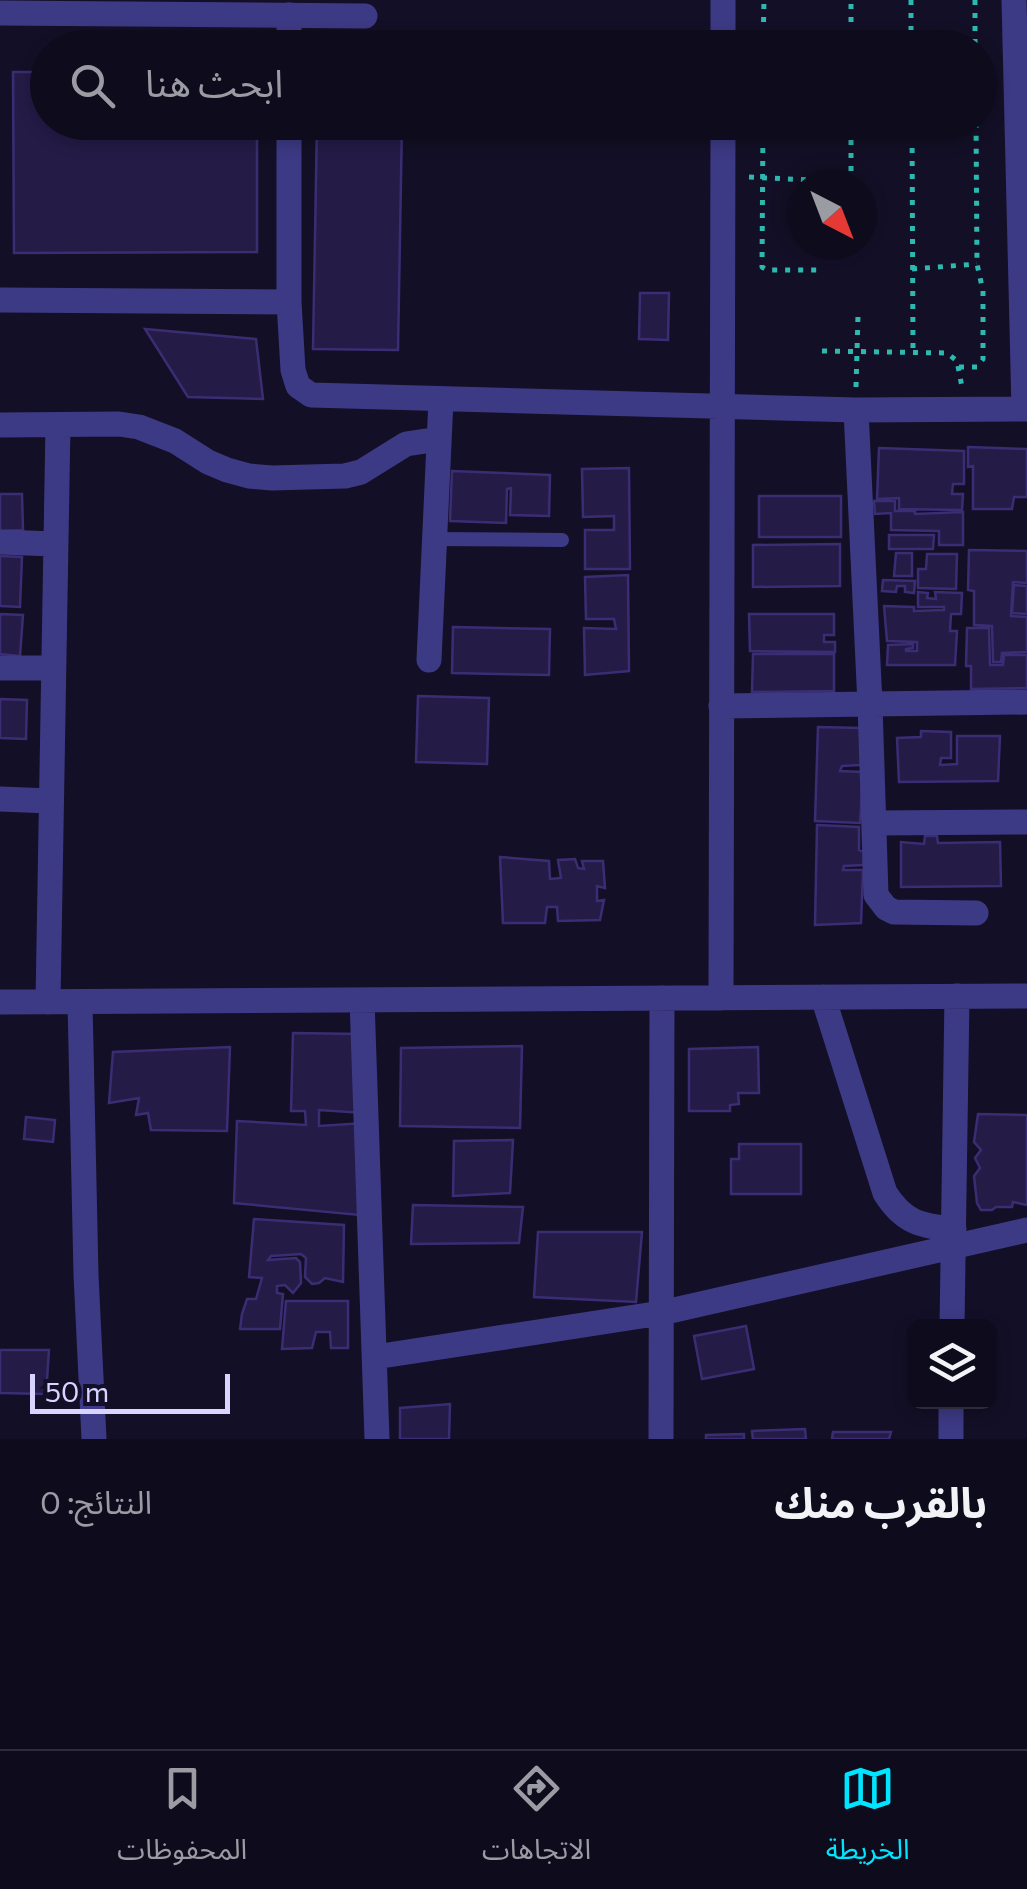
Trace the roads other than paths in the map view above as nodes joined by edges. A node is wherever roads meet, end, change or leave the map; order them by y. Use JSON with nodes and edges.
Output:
{"nodes":[{"id":1,"x":723,"y":0,"type":"edge"},
{"id":2,"x":1014,"y":0,"type":"edge"},
{"id":3,"x":0,"y":13,"type":"edge"},
{"id":4,"x":288,"y":15,"type":"junction"},
{"id":5,"x":366,"y":16,"type":"dead end"},
{"id":6,"x":288,"y":30,"type":"edge"},
{"id":7,"x":723,"y":30,"type":"edge"},
{"id":8,"x":289,"y":140,"type":"edge"},
{"id":9,"x":723,"y":140,"type":"edge"},
{"id":10,"x":1022,"y":151,"type":"edge"},
{"id":11,"x":0,"y":300,"type":"edge"},
{"id":12,"x":289,"y":302,"type":"junction"},
{"id":13,"x":440,"y":400,"type":"junction"},
{"id":14,"x":722,"y":407,"type":"junction"},
{"id":15,"x":856,"y":410,"type":"junction"},
{"id":16,"x":1026,"y":410,"type":"edge"},
{"id":17,"x":0,"y":425,"type":"edge"},
{"id":18,"x":58,"y":425,"type":"junction"},
{"id":19,"x":438,"y":438,"type":"junction"},
{"id":20,"x":434,"y":539,"type":"junction"},
{"id":21,"x":562,"y":540,"type":"dead end"},
{"id":22,"x":0,"y":542,"type":"edge"},
{"id":23,"x":55,"y":544,"type":"junction"},
{"id":24,"x":429,"y":660,"type":"dead end"},
{"id":25,"x":0,"y":668,"type":"edge"},
{"id":26,"x":52,"y":668,"type":"junction"},
{"id":27,"x":1027,"y":702,"type":"edge"},
{"id":28,"x":870,"y":704,"type":"junction"},
{"id":29,"x":721,"y":706,"type":"junction"},
{"id":30,"x":0,"y":799,"type":"edge"},
{"id":31,"x":50,"y":801,"type":"junction"},
{"id":32,"x":1027,"y":822,"type":"edge"},
{"id":33,"x":874,"y":823,"type":"junction"},
{"id":34,"x":976,"y":913,"type":"dead end"},
{"id":35,"x":957,"y":996,"type":"junction"},
{"id":36,"x":1027,"y":996,"type":"edge"},
{"id":37,"x":823,"y":997,"type":"junction"},
{"id":38,"x":662,"y":998,"type":"junction"},
{"id":39,"x":720,"y":998,"type":"junction"},
{"id":40,"x":362,"y":1000,"type":"junction"},
{"id":41,"x":0,"y":1002,"type":"edge"},
{"id":42,"x":48,"y":1002,"type":"junction"},
{"id":43,"x":80,"y":1002,"type":"junction"},
{"id":44,"x":1027,"y":1230,"type":"edge"},
{"id":45,"x":953,"y":1238,"type":"junction"},
{"id":46,"x":661,"y":1313,"type":"junction"},
{"id":47,"x":952,"y":1319,"type":"edge"},
{"id":48,"x":374,"y":1356,"type":"junction"},
{"id":49,"x":951,"y":1409,"type":"edge"},
{"id":50,"x":94,"y":1439,"type":"edge"},
{"id":51,"x":377,"y":1439,"type":"edge"},
{"id":52,"x":661,"y":1439,"type":"edge"},
{"id":53,"x":951,"y":1439,"type":"edge"}],
"edges":[{"from":1,"to":7,"type":"street"},
{"from":2,"to":10,"type":"street"},
{"from":3,"to":4,"type":"street"},
{"from":4,"to":5,"type":"street"},
{"from":4,"to":6,"type":"street"},
{"from":8,"to":12,"type":"street"},
{"from":9,"to":14,"type":"street"},
{"from":10,"to":16,"type":"street"},
{"from":11,"to":12,"type":"street"},
{"from":12,"to":13,"type":"street"},
{"from":13,"to":14,"type":"street"},
{"from":13,"to":19,"type":"street"},
{"from":14,"to":15,"type":"street"},
{"from":14,"to":29,"type":"street"},
{"from":15,"to":16,"type":"street"},
{"from":15,"to":28,"type":"street"},
{"from":17,"to":18,"type":"street"},
{"from":18,"to":19,"type":"street"},
{"from":18,"to":23,"type":"street"},
{"from":19,"to":20,"type":"street"},
{"from":20,"to":21,"type":"lane"},
{"from":20,"to":24,"type":"street"},
{"from":22,"to":23,"type":"street"},
{"from":23,"to":26,"type":"street"},
{"from":25,"to":26,"type":"street"},
{"from":26,"to":31,"type":"street"},
{"from":27,"to":28,"type":"street"},
{"from":28,"to":29,"type":"street"},
{"from":28,"to":33,"type":"street"},
{"from":29,"to":39,"type":"street"},
{"from":30,"to":31,"type":"street"},
{"from":31,"to":42,"type":"street"},
{"from":32,"to":33,"type":"street"},
{"from":33,"to":34,"type":"street"},
{"from":35,"to":36,"type":"street"},
{"from":35,"to":37,"type":"street"},
{"from":35,"to":45,"type":"street"},
{"from":37,"to":39,"type":"street"},
{"from":37,"to":45,"type":"street"},
{"from":38,"to":39,"type":"street"},
{"from":38,"to":40,"type":"street"},
{"from":38,"to":46,"type":"street"},
{"from":40,"to":43,"type":"street"},
{"from":40,"to":48,"type":"street"},
{"from":41,"to":42,"type":"street"},
{"from":42,"to":43,"type":"street"},
{"from":43,"to":50,"type":"street"},
{"from":44,"to":45,"type":"street"},
{"from":45,"to":46,"type":"street"},
{"from":45,"to":47,"type":"street"},
{"from":46,"to":48,"type":"street"},
{"from":46,"to":52,"type":"street"},
{"from":48,"to":51,"type":"street"},
{"from":49,"to":53,"type":"street"}]}
